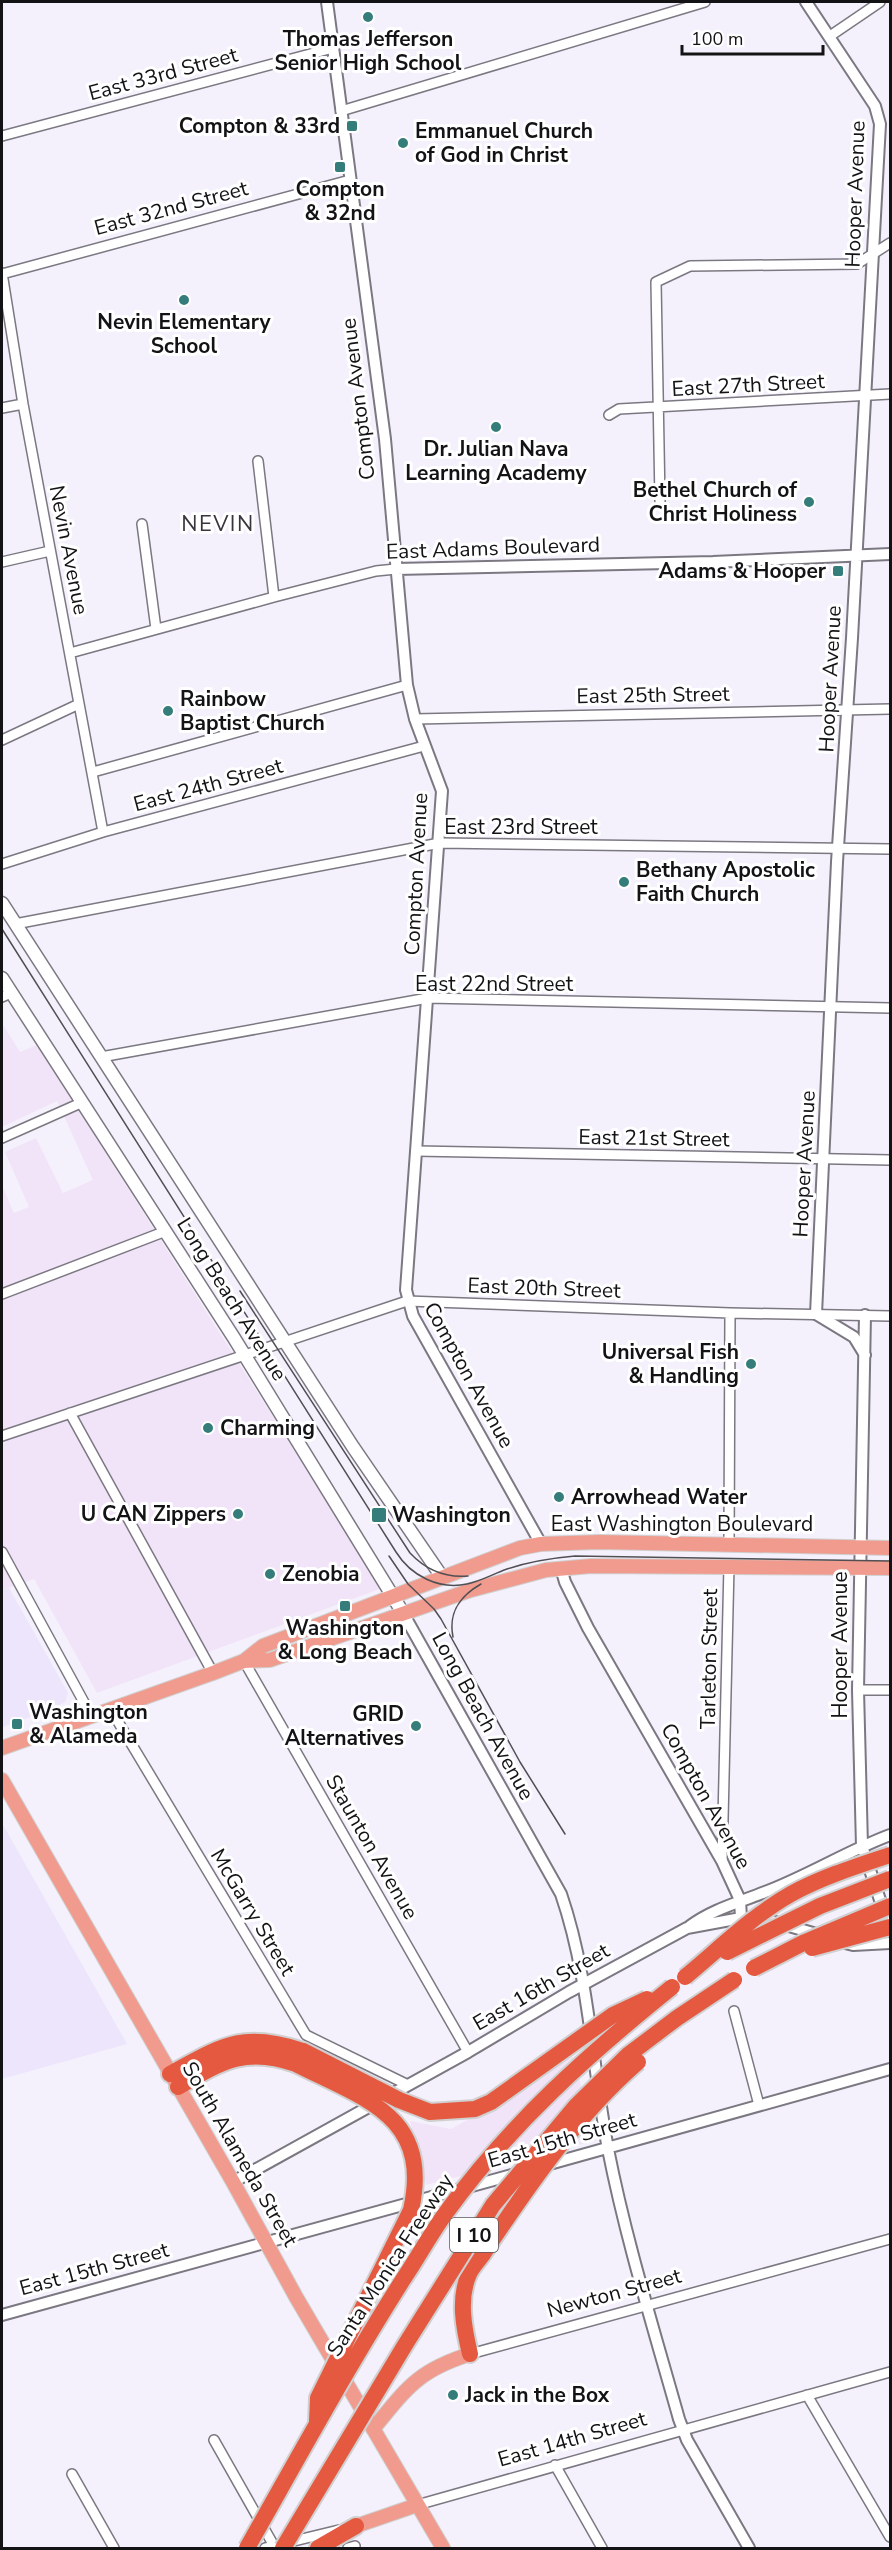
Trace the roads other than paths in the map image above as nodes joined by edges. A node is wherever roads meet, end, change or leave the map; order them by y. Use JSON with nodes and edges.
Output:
{"nodes":[{"id":1,"x":327,"y":2,"type":"edge"},
{"id":2,"x":705,"y":2,"type":"edge"},
{"id":3,"x":806,"y":2,"type":"edge"},
{"id":4,"x":880,"y":2,"type":"edge"},
{"id":5,"x":830,"y":36,"type":"junction"},
{"id":6,"x":333,"y":48,"type":"junction"},
{"id":7,"x":342,"y":111,"type":"junction"},
{"id":8,"x":2,"y":136,"type":"edge"},
{"id":9,"x":350,"y":180,"type":"junction"},
{"id":10,"x":891,"y":243,"type":"edge"},
{"id":11,"x":872,"y":254,"type":"junction"},
{"id":12,"x":2,"y":273,"type":"edge"},
{"id":13,"x":891,"y":394,"type":"edge"},
{"id":14,"x":864,"y":396,"type":"junction"},
{"id":15,"x":23,"y":404,"type":"junction"},
{"id":16,"x":2,"y":408,"type":"edge"},
{"id":17,"x":658,"y":408,"type":"junction"},
{"id":18,"x":609,"y":415,"type":"dead end"},
{"id":19,"x":258,"y":461,"type":"dead end"},
{"id":20,"x":660,"y":501,"type":"dead end"},
{"id":21,"x":142,"y":524,"type":"dead end"},
{"id":22,"x":50,"y":551,"type":"junction"},
{"id":23,"x":891,"y":554,"type":"edge"},
{"id":24,"x":856,"y":556,"type":"junction"},
{"id":25,"x":2,"y":562,"type":"edge"},
{"id":26,"x":396,"y":568,"type":"junction"},
{"id":27,"x":274,"y":597,"type":"junction"},
{"id":28,"x":156,"y":629,"type":"junction"},
{"id":29,"x":70,"y":653,"type":"junction"},
{"id":30,"x":407,"y":685,"type":"junction"},
{"id":31,"x":79,"y":704,"type":"junction"},
{"id":32,"x":848,"y":709,"type":"junction"},
{"id":33,"x":891,"y":709,"type":"edge"},
{"id":34,"x":415,"y":719,"type":"junction"},
{"id":35,"x":2,"y":740,"type":"edge"},
{"id":36,"x":424,"y":746,"type":"junction"},
{"id":37,"x":93,"y":772,"type":"junction"},
{"id":38,"x":104,"y":832,"type":"junction"},
{"id":39,"x":440,"y":843,"type":"junction"},
{"id":40,"x":891,"y":849,"type":"edge"},
{"id":41,"x":838,"y":850,"type":"junction"},
{"id":42,"x":2,"y":864,"type":"edge"},
{"id":43,"x":2,"y":903,"type":"edge"},
{"id":44,"x":15,"y":924,"type":"junction"},
{"id":45,"x":2,"y":978,"type":"edge"},
{"id":46,"x":6,"y":995,"type":"edge"},
{"id":47,"x":428,"y":998,"type":"junction"},
{"id":48,"x":830,"y":1008,"type":"junction"},
{"id":49,"x":891,"y":1008,"type":"edge"},
{"id":50,"x":101,"y":1057,"type":"junction"},
{"id":51,"x":83,"y":1101,"type":"junction"},
{"id":52,"x":2,"y":1138,"type":"edge"},
{"id":53,"x":416,"y":1151,"type":"junction"},
{"id":54,"x":823,"y":1160,"type":"junction"},
{"id":55,"x":891,"y":1160,"type":"edge"},
{"id":56,"x":166,"y":1231,"type":"junction"},
{"id":57,"x":2,"y":1294,"type":"edge"},
{"id":58,"x":407,"y":1301,"type":"junction"},
{"id":59,"x":730,"y":1313,"type":"junction"},
{"id":60,"x":816,"y":1314,"type":"junction"},
{"id":61,"x":865,"y":1315,"type":"junction"},
{"id":62,"x":891,"y":1316,"type":"edge"},
{"id":63,"x":285,"y":1341,"type":"junction"},
{"id":64,"x":244,"y":1354,"type":"junction"},
{"id":65,"x":865,"y":1355,"type":"junction"},
{"id":66,"x":70,"y":1413,"type":"junction"},
{"id":67,"x":2,"y":1436,"type":"edge"},
{"id":68,"x":541,"y":1544,"type":"junction"},
{"id":69,"x":729,"y":1544,"type":"junction"},
{"id":70,"x":861,"y":1547,"type":"junction"},
{"id":71,"x":891,"y":1548,"type":"edge"},
{"id":72,"x":2,"y":1552,"type":"edge"},
{"id":73,"x":729,"y":1566,"type":"junction"},
{"id":74,"x":861,"y":1567,"type":"junction"},
{"id":75,"x":561,"y":1568,"type":"junction"},
{"id":76,"x":891,"y":1568,"type":"edge"},
{"id":77,"x":438,"y":1571,"type":"junction"},
{"id":78,"x":393,"y":1595,"type":"junction"},
{"id":79,"x":424,"y":1606,"type":"junction"},
{"id":80,"x":403,"y":1613,"type":"junction"},
{"id":81,"x":244,"y":1661,"type":"junction"},
{"id":82,"x":213,"y":1673,"type":"junction"},
{"id":83,"x":858,"y":1690,"type":"junction"},
{"id":84,"x":891,"y":1690,"type":"edge"},
{"id":85,"x":111,"y":1710,"type":"junction"},
{"id":86,"x":92,"y":1717,"type":"junction"},
{"id":87,"x":2,"y":1748,"type":"edge"},
{"id":88,"x":2,"y":1780,"type":"edge"},
{"id":89,"x":891,"y":1835,"type":"edge"},
{"id":90,"x":862,"y":1846,"type":"junction"},
{"id":91,"x":891,"y":1855,"type":"edge"},
{"id":92,"x":722,"y":1861,"type":"junction"},
{"id":93,"x":891,"y":1879,"type":"edge"},
{"id":94,"x":740,"y":1900,"type":"junction"},
{"id":95,"x":891,"y":1906,"type":"edge"},
{"id":96,"x":741,"y":1918,"type":"junction"},
{"id":97,"x":687,"y":1929,"type":"junction"},
{"id":98,"x":891,"y":1929,"type":"edge"},
{"id":99,"x":891,"y":1943,"type":"edge"},
{"id":100,"x":754,"y":1968,"type":"junction"},
{"id":101,"x":735,"y":1980,"type":"junction"},
{"id":102,"x":679,"y":1982,"type":"junction"},
{"id":103,"x":583,"y":1985,"type":"junction"},
{"id":104,"x":734,"y":2011,"type":"dead end"},
{"id":105,"x":468,"y":2052,"type":"junction"},
{"id":106,"x":299,"y":2058,"type":"junction"},
{"id":107,"x":891,"y":2068,"type":"edge"},
{"id":108,"x":174,"y":2080,"type":"junction"},
{"id":109,"x":408,"y":2085,"type":"junction"},
{"id":110,"x":759,"y":2105,"type":"junction"},
{"id":111,"x":608,"y":2148,"type":"junction"},
{"id":112,"x":233,"y":2182,"type":"junction"},
{"id":113,"x":891,"y":2239,"type":"edge"},
{"id":114,"x":266,"y":2242,"type":"junction"},
{"id":115,"x":647,"y":2305,"type":"junction"},
{"id":116,"x":2,"y":2315,"type":"edge"},
{"id":117,"x":470,"y":2354,"type":"junction"},
{"id":118,"x":891,"y":2372,"type":"edge"},
{"id":119,"x":807,"y":2394,"type":"junction"},
{"id":120,"x":317,"y":2425,"type":"junction"},
{"id":121,"x":373,"y":2429,"type":"junction"},
{"id":122,"x":682,"y":2430,"type":"junction"},
{"id":123,"x":214,"y":2440,"type":"dead end"},
{"id":124,"x":555,"y":2465,"type":"junction"},
{"id":125,"x":72,"y":2474,"type":"dead end"},
{"id":126,"x":417,"y":2505,"type":"junction"},
{"id":127,"x":356,"y":2526,"type":"junction"},
{"id":128,"x":891,"y":2537,"type":"edge"},
{"id":129,"x":114,"y":2548,"type":"edge"},
{"id":130,"x":247,"y":2548,"type":"edge"},
{"id":131,"x":274,"y":2548,"type":"edge"},
{"id":132,"x":318,"y":2548,"type":"edge"},
{"id":133,"x":443,"y":2548,"type":"edge"},
{"id":134,"x":603,"y":2548,"type":"edge"},
{"id":135,"x":750,"y":2548,"type":"edge"}],
"edges":[{"from":1,"to":6,"type":"street","name":"Compton Avenue"},
{"from":2,"to":7,"type":"street"},
{"from":3,"to":5,"type":"street","name":"Hooper Avenue"},
{"from":4,"to":5,"type":"street"},
{"from":5,"to":11,"type":"street","name":"Hooper Avenue"},
{"from":6,"to":7,"type":"street","name":"Compton Avenue"},
{"from":6,"to":8,"type":"street","name":"East 33rd Street"},
{"from":7,"to":9,"type":"street","name":"Compton Avenue"},
{"from":9,"to":12,"type":"street","name":"East 32nd Street"},
{"from":9,"to":26,"type":"street","name":"Compton Avenue"},
{"from":10,"to":11,"type":"street"},
{"from":11,"to":14,"type":"street","name":"Hooper Avenue"},
{"from":11,"to":17,"type":"street"},
{"from":12,"to":15,"type":"street","name":"Nevin Avenue"},
{"from":13,"to":14,"type":"street","name":"East 27th Street"},
{"from":14,"to":17,"type":"street","name":"East 27th Street"},
{"from":14,"to":24,"type":"street","name":"Hooper Avenue"},
{"from":15,"to":16,"type":"street"},
{"from":15,"to":22,"type":"street","name":"Nevin Avenue"},
{"from":17,"to":18,"type":"street","name":"East 27th Street"},
{"from":17,"to":20,"type":"street"},
{"from":19,"to":27,"type":"street"},
{"from":21,"to":28,"type":"street"},
{"from":22,"to":25,"type":"street"},
{"from":22,"to":29,"type":"street","name":"Nevin Avenue"},
{"from":23,"to":24,"type":"street","name":"East Adams Boulevard"},
{"from":24,"to":26,"type":"street","name":"East Adams Boulevard"},
{"from":24,"to":32,"type":"street","name":"Hooper Avenue"},
{"from":26,"to":27,"type":"street","name":"East Adams Boulevard"},
{"from":26,"to":30,"type":"street","name":"Compton Avenue"},
{"from":27,"to":28,"type":"street","name":"East Adams Boulevard"},
{"from":28,"to":29,"type":"street","name":"East Adams Boulevard"},
{"from":29,"to":31,"type":"street","name":"Nevin Avenue"},
{"from":30,"to":34,"type":"street","name":"Compton Avenue"},
{"from":30,"to":37,"type":"street"},
{"from":31,"to":35,"type":"street"},
{"from":31,"to":37,"type":"street","name":"Nevin Avenue"},
{"from":32,"to":33,"type":"street","name":"East 25th Street"},
{"from":32,"to":34,"type":"street","name":"East 25th Street"},
{"from":32,"to":41,"type":"street","name":"Hooper Avenue"},
{"from":34,"to":36,"type":"street","name":"Compton Avenue"},
{"from":36,"to":38,"type":"street","name":"East 24th Street"},
{"from":36,"to":39,"type":"street","name":"Compton Avenue"},
{"from":37,"to":38,"type":"street","name":"Nevin Avenue"},
{"from":38,"to":42,"type":"street","name":"East 24th Street"},
{"from":39,"to":41,"type":"street","name":"East 23rd Street"},
{"from":39,"to":44,"type":"street","name":"East 23rd Street"},
{"from":39,"to":47,"type":"street","name":"Compton Avenue"},
{"from":40,"to":41,"type":"street","name":"East 23rd Street"},
{"from":41,"to":48,"type":"street","name":"Hooper Avenue"},
{"from":43,"to":44,"type":"main road","name":"Long Beach Avenue"},
{"from":44,"to":50,"type":"main road","name":"Long Beach Avenue"},
{"from":45,"to":46,"type":"main road","name":"Long Beach Avenue"},
{"from":46,"to":51,"type":"main road","name":"Long Beach Avenue"},
{"from":47,"to":48,"type":"street","name":"East 22nd Street"},
{"from":47,"to":50,"type":"street","name":"East 22nd Street"},
{"from":47,"to":53,"type":"street","name":"Compton Avenue"},
{"from":48,"to":49,"type":"street","name":"East 22nd Street"},
{"from":48,"to":54,"type":"street","name":"Hooper Avenue"},
{"from":50,"to":63,"type":"main road","name":"Long Beach Avenue"},
{"from":51,"to":52,"type":"street"},
{"from":51,"to":56,"type":"main road","name":"Long Beach Avenue"},
{"from":53,"to":54,"type":"street","name":"East 21st Street"},
{"from":53,"to":58,"type":"street","name":"Compton Avenue"},
{"from":54,"to":55,"type":"street","name":"East 21st Street"},
{"from":54,"to":60,"type":"street","name":"Hooper Avenue"},
{"from":56,"to":57,"type":"street"},
{"from":56,"to":64,"type":"main road","name":"Long Beach Avenue"},
{"from":58,"to":59,"type":"street","name":"East 20th Street"},
{"from":58,"to":63,"type":"street","name":"East 20th Street"},
{"from":58,"to":68,"type":"street","name":"Compton Avenue"},
{"from":59,"to":60,"type":"street","name":"East 20th Street"},
{"from":59,"to":69,"type":"street"},
{"from":60,"to":61,"type":"street","name":"East 20th Street"},
{"from":60,"to":65,"type":"street"},
{"from":61,"to":62,"type":"street","name":"East 20th Street"},
{"from":61,"to":65,"type":"street","name":"Hooper Avenue"},
{"from":63,"to":64,"type":"street","name":"East 20th Street"},
{"from":63,"to":77,"type":"main road","name":"Long Beach Avenue"},
{"from":64,"to":66,"type":"street","name":"East 20th Street"},
{"from":64,"to":78,"type":"main road","name":"Long Beach Avenue"},
{"from":65,"to":70,"type":"street","name":"Hooper Avenue"},
{"from":66,"to":67,"type":"street","name":"East 20th Street"},
{"from":66,"to":82,"type":"street"},
{"from":68,"to":69,"type":"main road","name":"East Washington Boulevard"},
{"from":68,"to":77,"type":"main road","name":"East Washington Boulevard"},
{"from":69,"to":70,"type":"main road","name":"East Washington Boulevard"},
{"from":70,"to":71,"type":"main road","name":"East Washington Boulevard"},
{"from":70,"to":74,"type":"street","name":"Hooper Avenue"},
{"from":72,"to":86,"type":"street"},
{"from":73,"to":74,"type":"main road","name":"East Washington Boulevard"},
{"from":73,"to":75,"type":"main road","name":"East Washington Boulevard"},
{"from":73,"to":92,"type":"street","name":"Tarleton Street"},
{"from":74,"to":76,"type":"main road","name":"East Washington Boulevard"},
{"from":74,"to":83,"type":"street","name":"Hooper Avenue"},
{"from":75,"to":79,"type":"main road","name":"East Washington Boulevard"},
{"from":75,"to":92,"type":"street","name":"Compton Avenue"},
{"from":77,"to":78,"type":"main road","name":"East Washington Boulevard"},
{"from":77,"to":79,"type":"main road"},
{"from":78,"to":80,"type":"main road","name":"Long Beach Avenue"},
{"from":78,"to":81,"type":"main road","name":"East Washington Boulevard"},
{"from":79,"to":80,"type":"main road","name":"East Washington Boulevard"},
{"from":80,"to":81,"type":"main road","name":"East Washington Boulevard"},
{"from":80,"to":103,"type":"street","name":"Long Beach Avenue"},
{"from":81,"to":82,"type":"main road","name":"East Washington Boulevard"},
{"from":81,"to":105,"type":"street","name":"Staunton Avenue"},
{"from":82,"to":85,"type":"main road","name":"East Washington Boulevard"},
{"from":83,"to":84,"type":"street"},
{"from":83,"to":90,"type":"street","name":"Hooper Avenue"},
{"from":85,"to":86,"type":"main road","name":"East Washington Boulevard"},
{"from":85,"to":109,"type":"street","name":"McGarry Street"},
{"from":86,"to":87,"type":"main road","name":"East Washington Boulevard"},
{"from":88,"to":108,"type":"main road","name":"South Alameda Street"},
{"from":89,"to":90,"type":"street"},
{"from":90,"to":94,"type":"street"},
{"from":90,"to":98,"type":"street","name":"Hooper Avenue"},
{"from":91,"to":102,"type":"highway","bridge":true},
{"from":92,"to":94,"type":"street","name":"Compton Avenue"},
{"from":93,"to":102,"type":"highway","name":"Santa Monica Freeway","number":"I 10","bridge":true},
{"from":94,"to":96,"type":"street","name":"Compton Avenue"},
{"from":94,"to":97,"type":"street"},
{"from":95,"to":100,"type":"highway","number":"I 10","bridge":true},
{"from":96,"to":97,"type":"street","name":"East 16th Street"},
{"from":96,"to":99,"type":"street","name":"East 16th Street"},
{"from":97,"to":103,"type":"street","name":"East 16th Street"},
{"from":98,"to":100,"type":"highway","bridge":true},
{"from":100,"to":101,"type":"highway","number":"I 10"},
{"from":101,"to":117,"type":"highway","bridge":true},
{"from":101,"to":131,"type":"highway","number":"I 10","bridge":true},
{"from":102,"to":106,"type":"highway","bridge":true},
{"from":102,"to":120,"type":"highway","name":"Santa Monica Freeway","number":"I 10","bridge":true},
{"from":103,"to":105,"type":"street","name":"East 16th Street"},
{"from":103,"to":111,"type":"street","name":"Long Beach Avenue"},
{"from":104,"to":110,"type":"street"},
{"from":105,"to":109,"type":"street","name":"East 16th Street"},
{"from":106,"to":108,"type":"highway"},
{"from":106,"to":120,"type":"highway","bridge":true},
{"from":107,"to":110,"type":"street","name":"East 15th Street"},
{"from":108,"to":112,"type":"main road","name":"South Alameda Street"},
{"from":109,"to":112,"type":"street","name":"East 16th Street"},
{"from":110,"to":111,"type":"street","name":"East 15th Street"},
{"from":111,"to":114,"type":"street","name":"East 15th Street"},
{"from":111,"to":115,"type":"street","name":"Long Beach Avenue"},
{"from":112,"to":114,"type":"main road","name":"South Alameda Street"},
{"from":113,"to":115,"type":"street","name":"Newton Street"},
{"from":114,"to":116,"type":"street","name":"East 15th Street"},
{"from":114,"to":121,"type":"main road","name":"South Alameda Street"},
{"from":115,"to":117,"type":"street","name":"Newton Street"},
{"from":115,"to":122,"type":"street","name":"Long Beach Avenue"},
{"from":117,"to":121,"type":"main road","name":"Newton Street"},
{"from":118,"to":119,"type":"street","name":"East 14th Street"},
{"from":119,"to":122,"type":"street","name":"East 14th Street"},
{"from":119,"to":128,"type":"street"},
{"from":120,"to":130,"type":"highway","name":"Santa Monica Freeway","number":"I 10","bridge":true},
{"from":121,"to":126,"type":"main road","name":"South Alameda Street"},
{"from":122,"to":124,"type":"street","name":"East 14th Street"},
{"from":122,"to":135,"type":"street","name":"Long Beach Avenue"},
{"from":123,"to":131,"type":"street"},
{"from":124,"to":126,"type":"street","name":"East 14th Street"},
{"from":124,"to":134,"type":"street"},
{"from":125,"to":129,"type":"street"},
{"from":126,"to":127,"type":"main road","name":"East 14th Street"},
{"from":126,"to":133,"type":"main road","name":"South Alameda Street"},
{"from":127,"to":131,"type":"street","name":"East 14th Street"},
{"from":127,"to":132,"type":"highway"}]}
